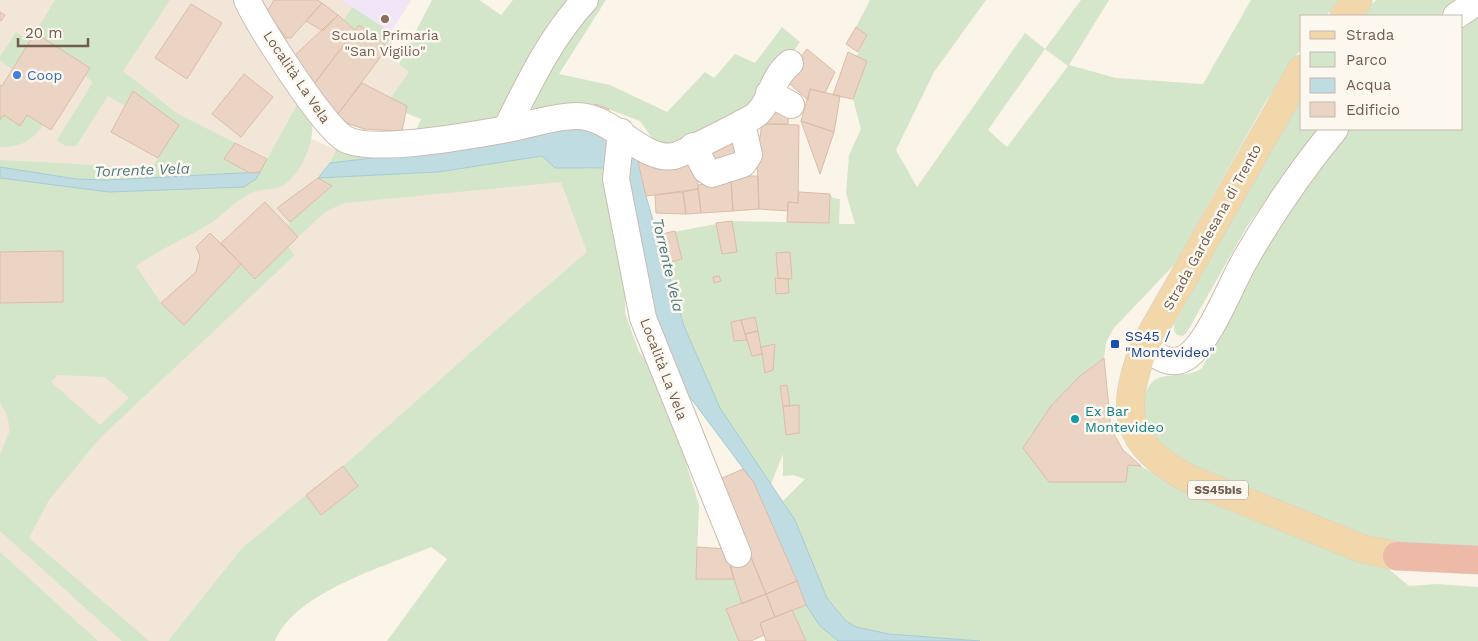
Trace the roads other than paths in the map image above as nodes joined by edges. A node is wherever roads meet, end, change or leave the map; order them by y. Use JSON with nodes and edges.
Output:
{"nodes":[{"id":1,"x":247,"y":0,"type":"edge"},
{"id":2,"x":585,"y":0,"type":"edge"},
{"id":3,"x":1358,"y":0,"type":"edge"},
{"id":4,"x":1478,"y":1,"type":"edge"},
{"id":5,"x":1345,"y":15,"type":"edge"},
{"id":6,"x":1457,"y":15,"type":"edge"},
{"id":7,"x":790,"y":63,"type":"dead end"},
{"id":8,"x":1300,"y":73,"type":"edge"},
{"id":9,"x":768,"y":93,"type":"junction"},
{"id":10,"x":791,"y":105,"type":"dead end"},
{"id":11,"x":742,"y":123,"type":"junction"},
{"id":12,"x":506,"y":129,"type":"junction"},
{"id":13,"x":1333,"y":130,"type":"edge"},
{"id":14,"x":620,"y":139,"type":"junction"},
{"id":15,"x":693,"y":146,"type":"junction"},
{"id":16,"x":1144,"y":347,"type":"junction"},
{"id":17,"x":738,"y":554,"type":"dead end"},
{"id":18,"x":1397,"y":556,"type":"joint"},
{"id":19,"x":1478,"y":560,"type":"edge"}],
"edges":[{"from":1,"to":12,"type":"street","name":"Località La Vela"},
{"from":2,"to":12,"type":"street"},
{"from":3,"to":5,"type":"main road"},
{"from":4,"to":6,"type":"street"},
{"from":7,"to":9,"type":"street","name":"Località La Vela"},
{"from":8,"to":16,"type":"main road","name":"Strada Gardesana di Trento","number":"SS45bis"},
{"from":9,"to":10,"type":"street"},
{"from":9,"to":11,"type":"street","name":"Località La Vela"},
{"from":11,"to":15,"type":"street","name":"Località La Vela"},
{"from":11,"to":15,"type":"street"},
{"from":12,"to":14,"type":"street","name":"Località La Vela"},
{"from":13,"to":16,"type":"street"},
{"from":14,"to":15,"type":"street","name":"Località La Vela"},
{"from":14,"to":17,"type":"street","name":"Località La Vela"},
{"from":16,"to":18,"type":"main road","name":"Strada Gardesana di Trento","number":"SS45bis"},
{"from":18,"to":19,"type":"highway","name":"Strada Gardesana di Trento","number":"SS45bis"}]}
